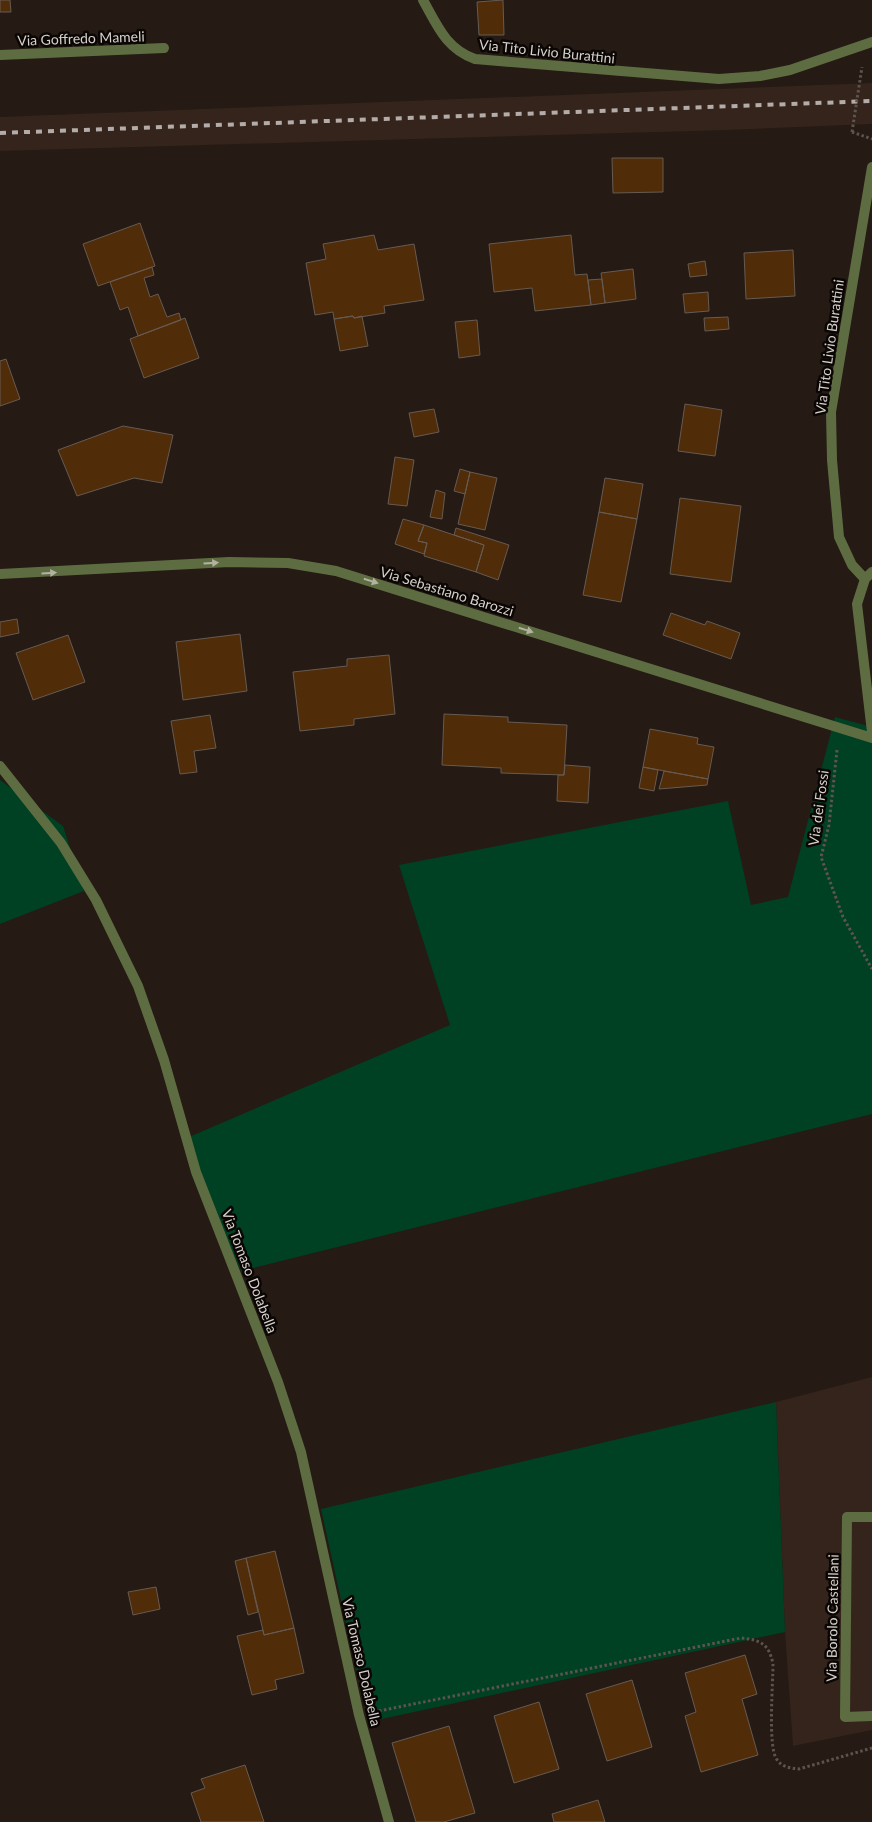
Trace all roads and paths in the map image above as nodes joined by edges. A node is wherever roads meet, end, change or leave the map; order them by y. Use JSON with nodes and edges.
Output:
{"nodes":[{"id":1,"x":423,"y":0,"type":"edge"},
{"id":2,"x":872,"y":42,"type":"edge"},
{"id":3,"x":164,"y":48,"type":"dead end"},
{"id":4,"x":0,"y":55,"type":"edge"},
{"id":5,"x":862,"y":67,"type":"dead end"},
{"id":6,"x":872,"y":139,"type":"edge"},
{"id":7,"x":872,"y":168,"type":"edge"},
{"id":8,"x":0,"y":574,"type":"edge"},
{"id":9,"x":869,"y":575,"type":"edge"},
{"id":10,"x":840,"y":728,"type":"junction"},
{"id":11,"x":872,"y":732,"type":"edge"},
{"id":12,"x":872,"y":738,"type":"edge"},
{"id":13,"x":0,"y":766,"type":"edge"},
{"id":14,"x":872,"y":969,"type":"edge"},
{"id":15,"x":872,"y":1517,"type":"edge"},
{"id":16,"x":359,"y":1715,"type":"junction"},
{"id":17,"x":872,"y":1716,"type":"edge"},
{"id":18,"x":872,"y":1748,"type":"edge"},
{"id":19,"x":389,"y":1822,"type":"edge"}],
"edges":[{"from":1,"to":2,"type":"street","name":"Via Tito Livio Burattini"},
{"from":3,"to":4,"type":"street","name":"Via Goffredo Mameli"},
{"from":5,"to":6,"type":"path","bridge":true},
{"from":7,"to":9,"type":"street","name":"Via Tito Livio Burattini"},
{"from":8,"to":10,"type":"street","name":"Via Sebastiano Barozzi","one_way":true},
{"from":9,"to":11,"type":"street","name":"Via Tito Livio Burattini"},
{"from":10,"to":12,"type":"street","name":"Via Sebastiano Barozzi"},
{"from":10,"to":14,"type":"path","name":"Via dei Fossi"},
{"from":13,"to":16,"type":"street","name":"Via Tomaso Dolabella"},
{"from":15,"to":17,"type":"street","name":"Via Borolo Castellani"},
{"from":16,"to":18,"type":"path"},
{"from":16,"to":19,"type":"street","name":"Via Tomaso Dolabella"}]}
